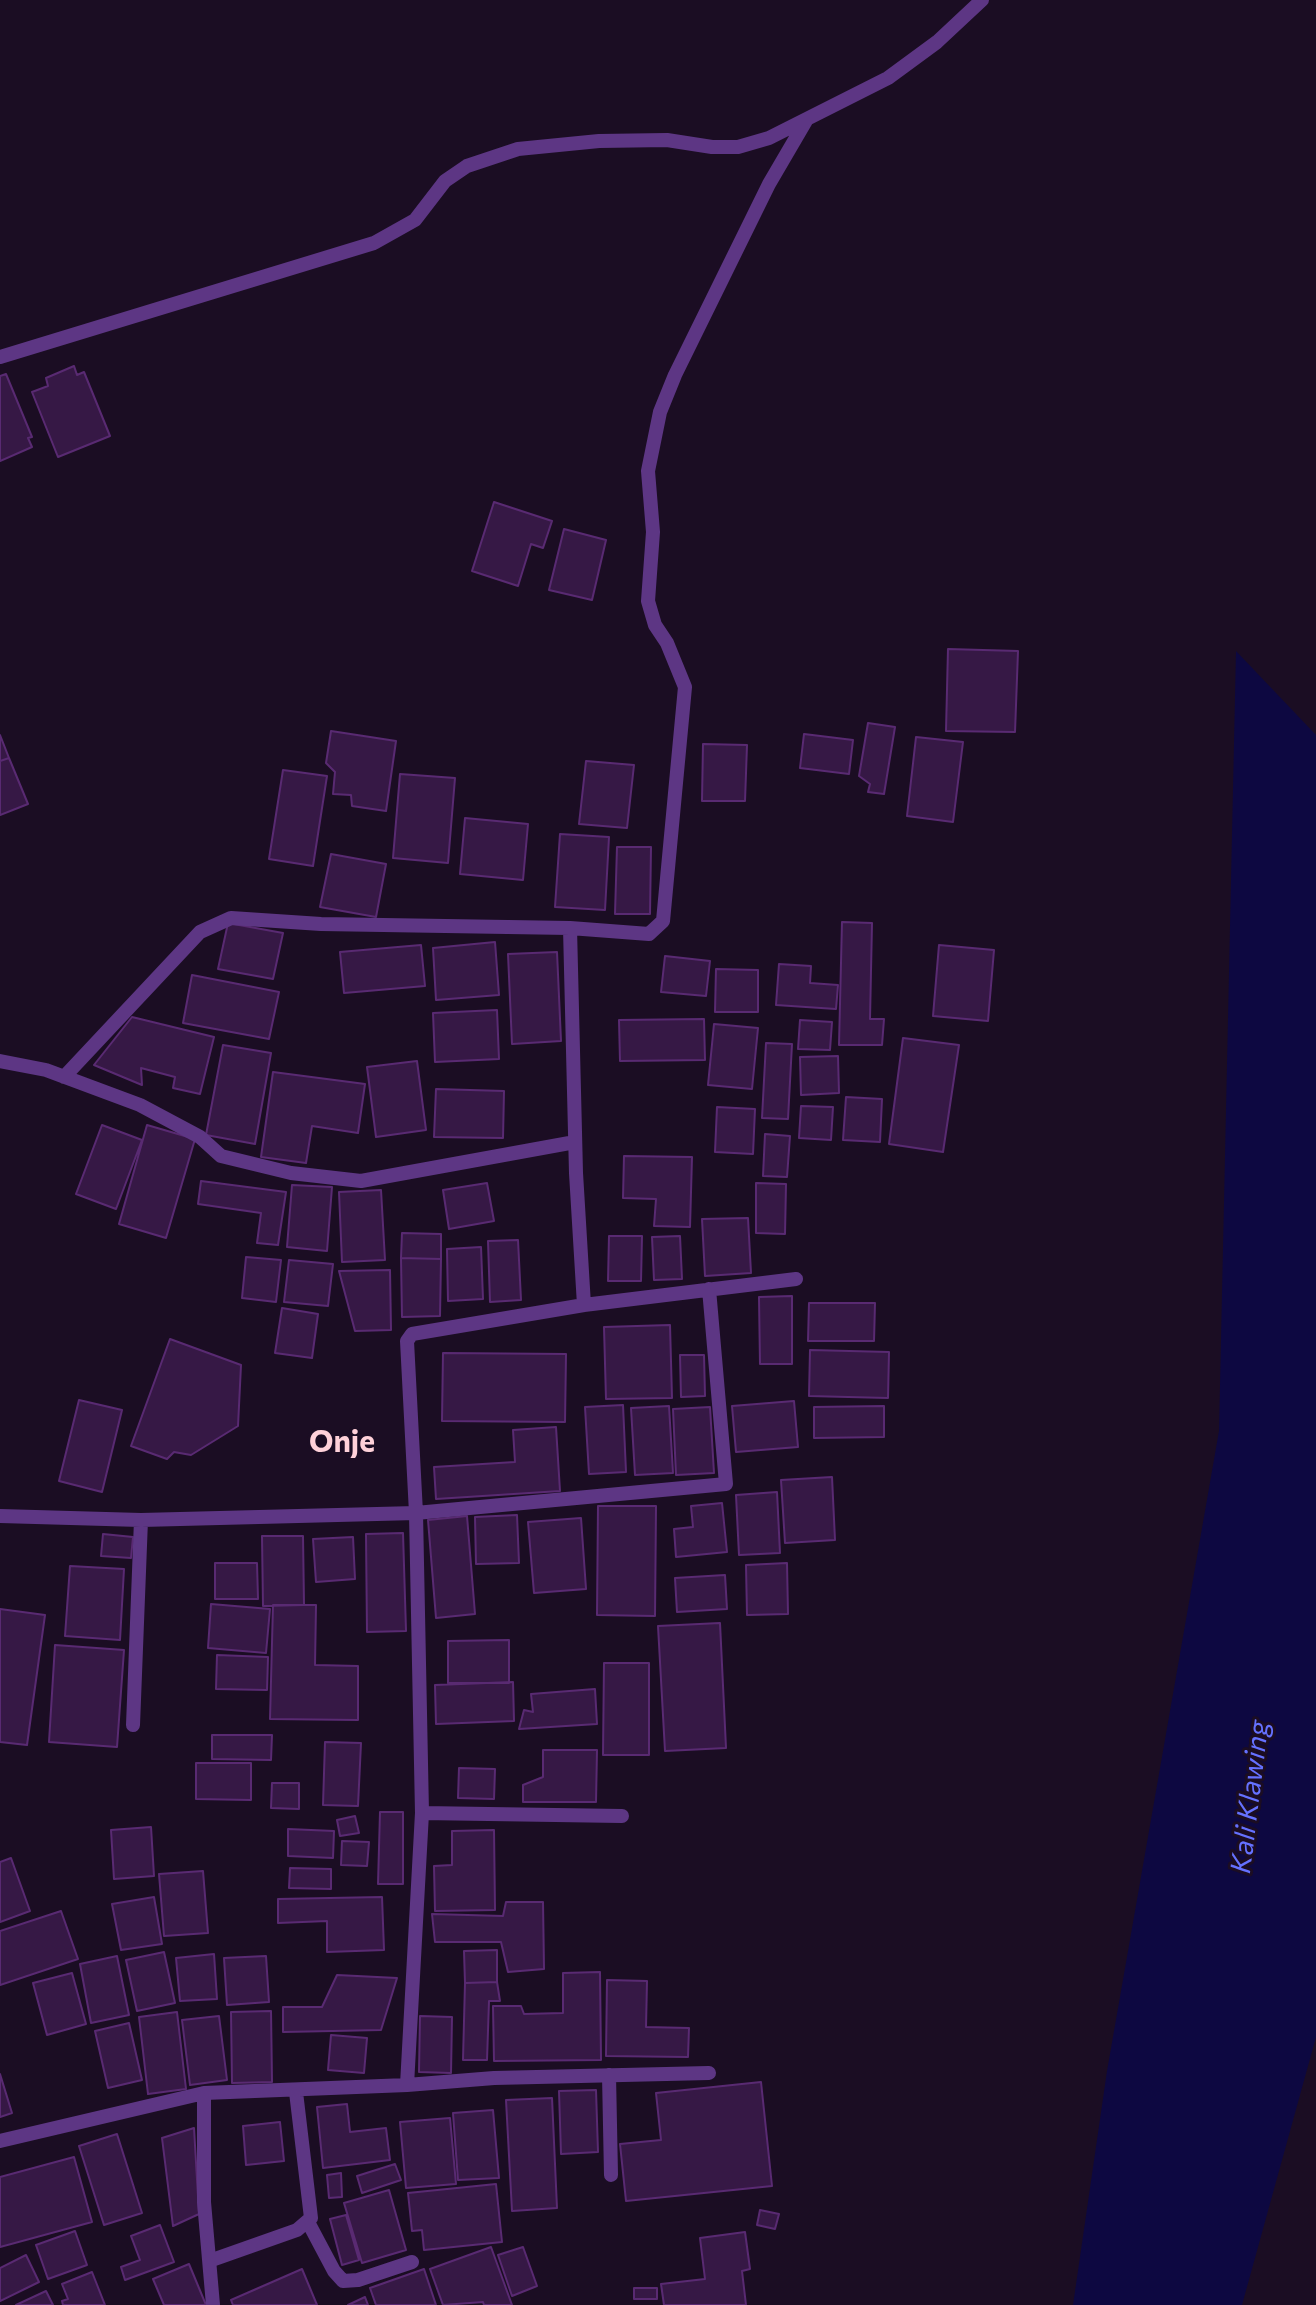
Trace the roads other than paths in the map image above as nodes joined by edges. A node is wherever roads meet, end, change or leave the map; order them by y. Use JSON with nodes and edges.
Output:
{"nodes":[{"id":1,"x":982,"y":0,"type":"edge"},
{"id":2,"x":808,"y":118,"type":"junction"},
{"id":3,"x":0,"y":357,"type":"edge"},
{"id":4,"x":570,"y":928,"type":"junction"},
{"id":5,"x":0,"y":1061,"type":"edge"},
{"id":6,"x":64,"y":1077,"type":"junction"},
{"id":7,"x":575,"y":1142,"type":"junction"},
{"id":8,"x":796,"y":1279,"type":"dead end"},
{"id":9,"x":709,"y":1289,"type":"junction"},
{"id":10,"x":583,"y":1305,"type":"junction"},
{"id":11,"x":416,"y":1513,"type":"junction"},
{"id":12,"x":0,"y":1516,"type":"edge"},
{"id":13,"x":141,"y":1520,"type":"junction"},
{"id":14,"x":133,"y":1725,"type":"dead end"},
{"id":15,"x":422,"y":1813,"type":"junction"},
{"id":16,"x":622,"y":1816,"type":"dead end"},
{"id":17,"x":709,"y":2073,"type":"dead end"},
{"id":18,"x":610,"y":2075,"type":"junction"},
{"id":19,"x":407,"y":2085,"type":"junction"},
{"id":20,"x":296,"y":2092,"type":"junction"},
{"id":21,"x":204,"y":2093,"type":"junction"},
{"id":22,"x":0,"y":2141,"type":"edge"},
{"id":23,"x":611,"y":2175,"type":"dead end"},
{"id":24,"x":308,"y":2222,"type":"junction"},
{"id":25,"x":212,"y":2260,"type":"junction"},
{"id":26,"x":412,"y":2262,"type":"dead end"},
{"id":27,"x":213,"y":2305,"type":"edge"}],
"edges":[{"from":1,"to":2,"type":"street"},
{"from":2,"to":3,"type":"street"},
{"from":2,"to":4,"type":"street"},
{"from":4,"to":6,"type":"street"},
{"from":4,"to":7,"type":"street"},
{"from":5,"to":6,"type":"street"},
{"from":6,"to":7,"type":"street"},
{"from":7,"to":10,"type":"street"},
{"from":8,"to":9,"type":"street"},
{"from":9,"to":10,"type":"street"},
{"from":9,"to":11,"type":"street"},
{"from":10,"to":11,"type":"street"},
{"from":11,"to":13,"type":"street"},
{"from":11,"to":15,"type":"street"},
{"from":12,"to":13,"type":"street"},
{"from":13,"to":14,"type":"street"},
{"from":15,"to":16,"type":"street"},
{"from":15,"to":19,"type":"street"},
{"from":17,"to":18,"type":"street"},
{"from":18,"to":19,"type":"street"},
{"from":18,"to":23,"type":"street"},
{"from":19,"to":20,"type":"street"},
{"from":20,"to":21,"type":"street"},
{"from":20,"to":24,"type":"street"},
{"from":21,"to":22,"type":"street"},
{"from":21,"to":25,"type":"street"},
{"from":24,"to":25,"type":"street"},
{"from":24,"to":26,"type":"street"},
{"from":25,"to":27,"type":"street"}]}
